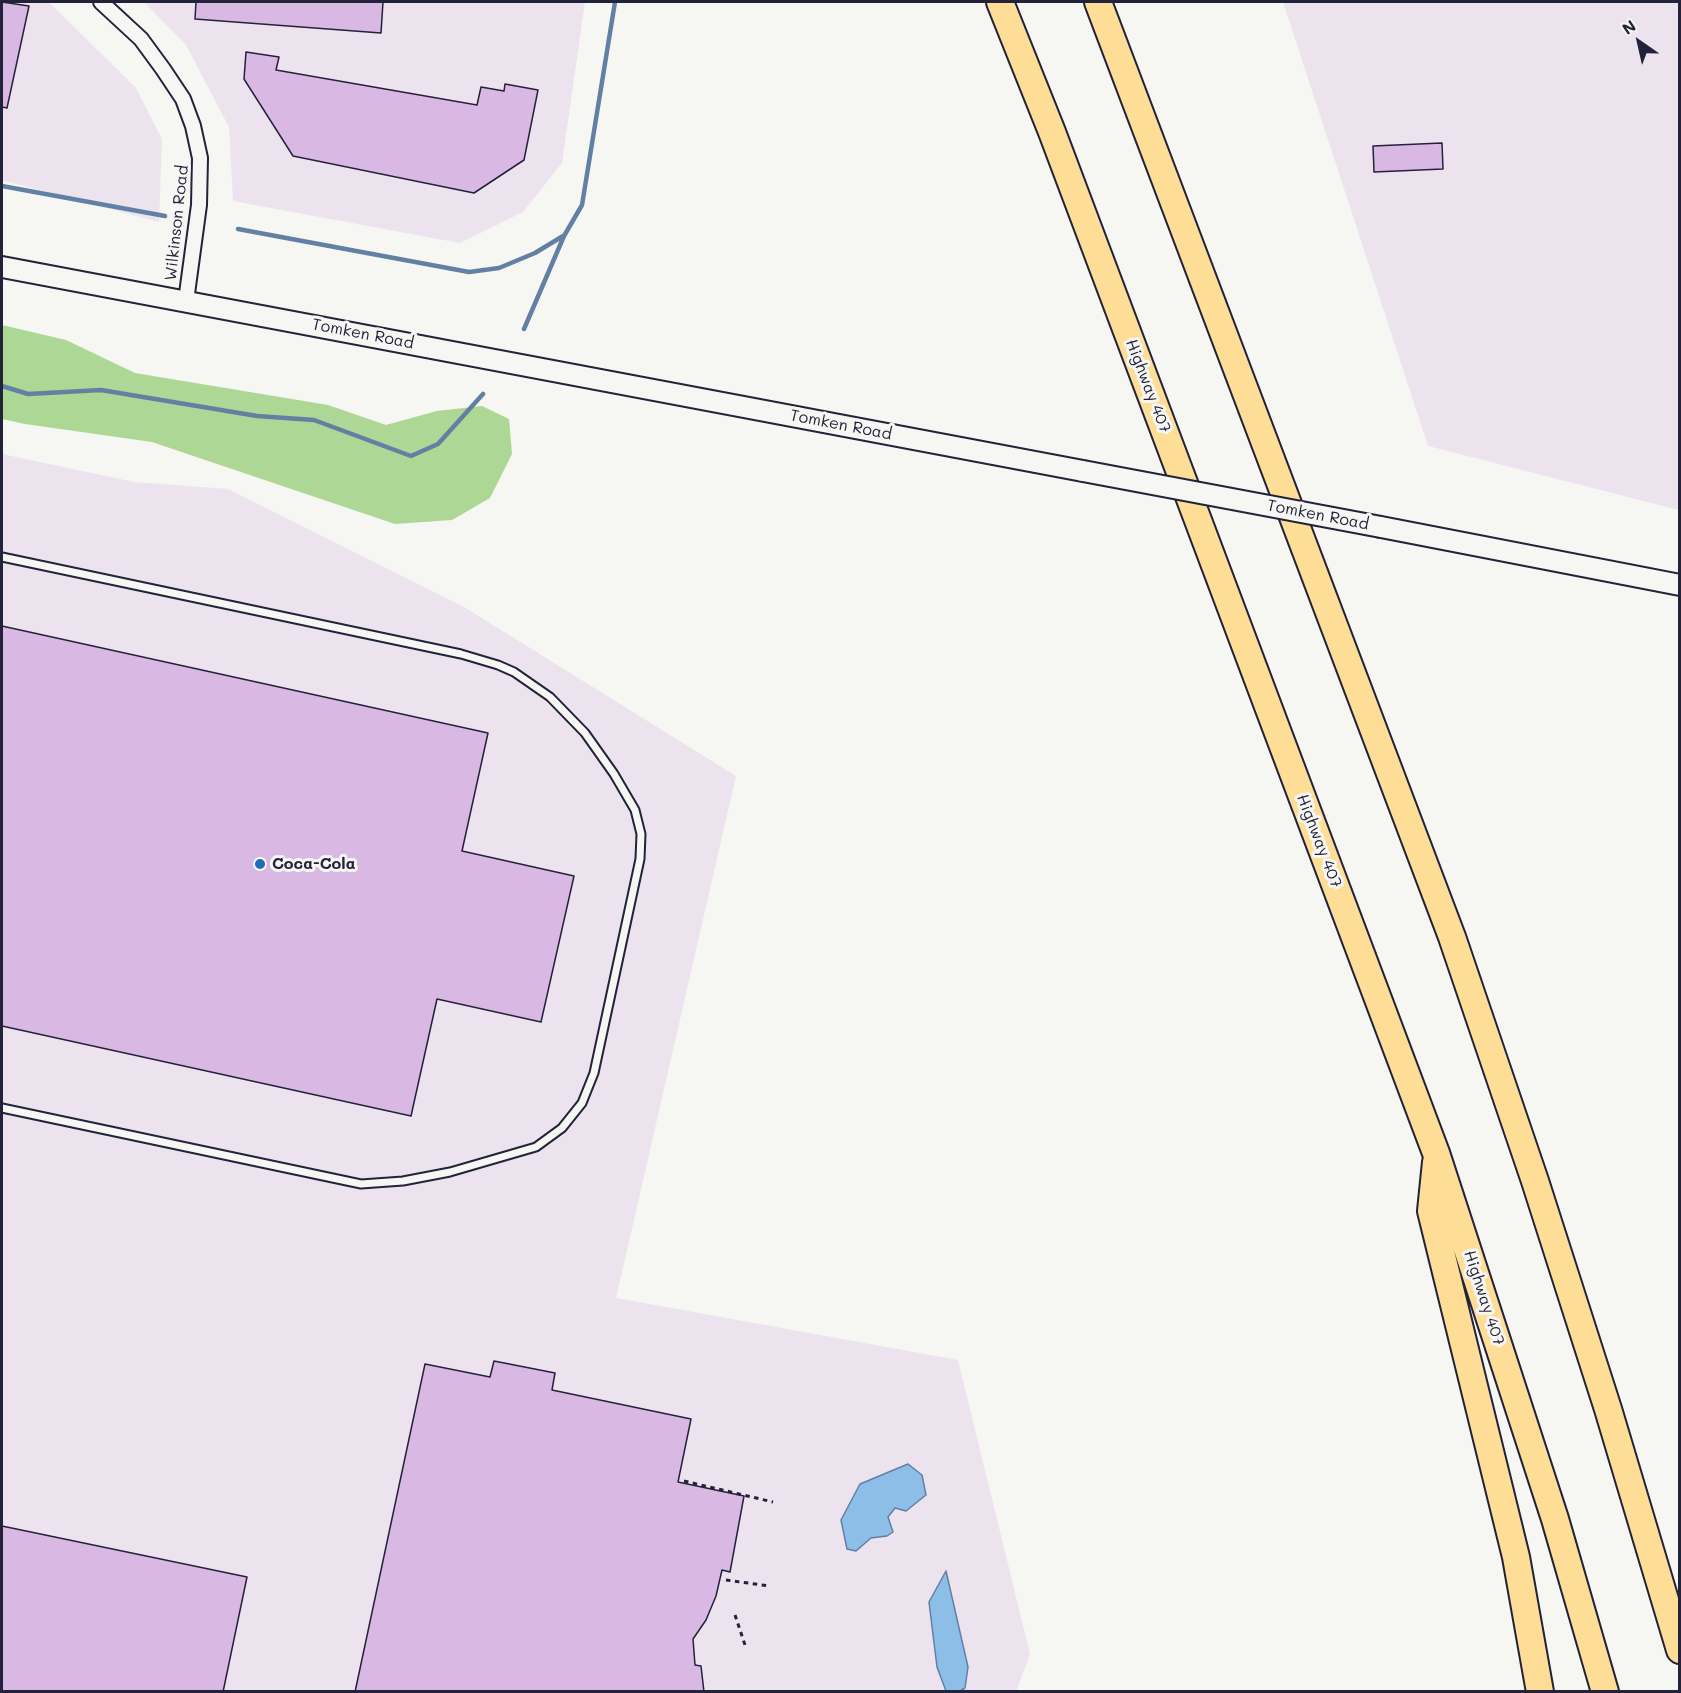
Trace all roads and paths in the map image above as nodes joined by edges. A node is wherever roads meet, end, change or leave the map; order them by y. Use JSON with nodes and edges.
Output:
{"nodes":[{"id":1,"x":101,"y":2,"type":"edge"},
{"id":2,"x":1000,"y":2,"type":"edge"},
{"id":3,"x":1098,"y":2,"type":"edge"},
{"id":4,"x":2,"y":267,"type":"edge"},
{"id":5,"x":186,"y":301,"type":"junction"},
{"id":6,"x":2,"y":557,"type":"edge"},
{"id":7,"x":1680,"y":585,"type":"edge"},
{"id":8,"x":2,"y":1108,"type":"edge"},
{"id":9,"x":1436,"y":1153,"type":"junction"},
{"id":10,"x":684,"y":1481,"type":"dead end"},
{"id":11,"x":773,"y":1503,"type":"dead end"},
{"id":12,"x":726,"y":1580,"type":"dead end"},
{"id":13,"x":769,"y":1586,"type":"dead end"},
{"id":14,"x":735,"y":1615,"type":"dead end"},
{"id":15,"x":745,"y":1646,"type":"dead end"},
{"id":16,"x":1680,"y":1650,"type":"edge"},
{"id":17,"x":1540,"y":1692,"type":"edge"},
{"id":18,"x":1605,"y":1692,"type":"edge"}],
"edges":[{"from":1,"to":5,"type":"street","name":"Wilkinson Road"},
{"from":2,"to":9,"type":"highway","name":"Highway 407"},
{"from":3,"to":16,"type":"highway"},
{"from":4,"to":5,"type":"main road","name":"Tomken Road"},
{"from":5,"to":7,"type":"main road","name":"Tomken Road","bridge":true},
{"from":6,"to":8,"type":"lane"},
{"from":9,"to":17,"type":"highway"},
{"from":9,"to":18,"type":"highway","name":"Highway 407"},
{"from":10,"to":11,"type":"path"},
{"from":12,"to":13,"type":"path"},
{"from":14,"to":15,"type":"path"}]}
